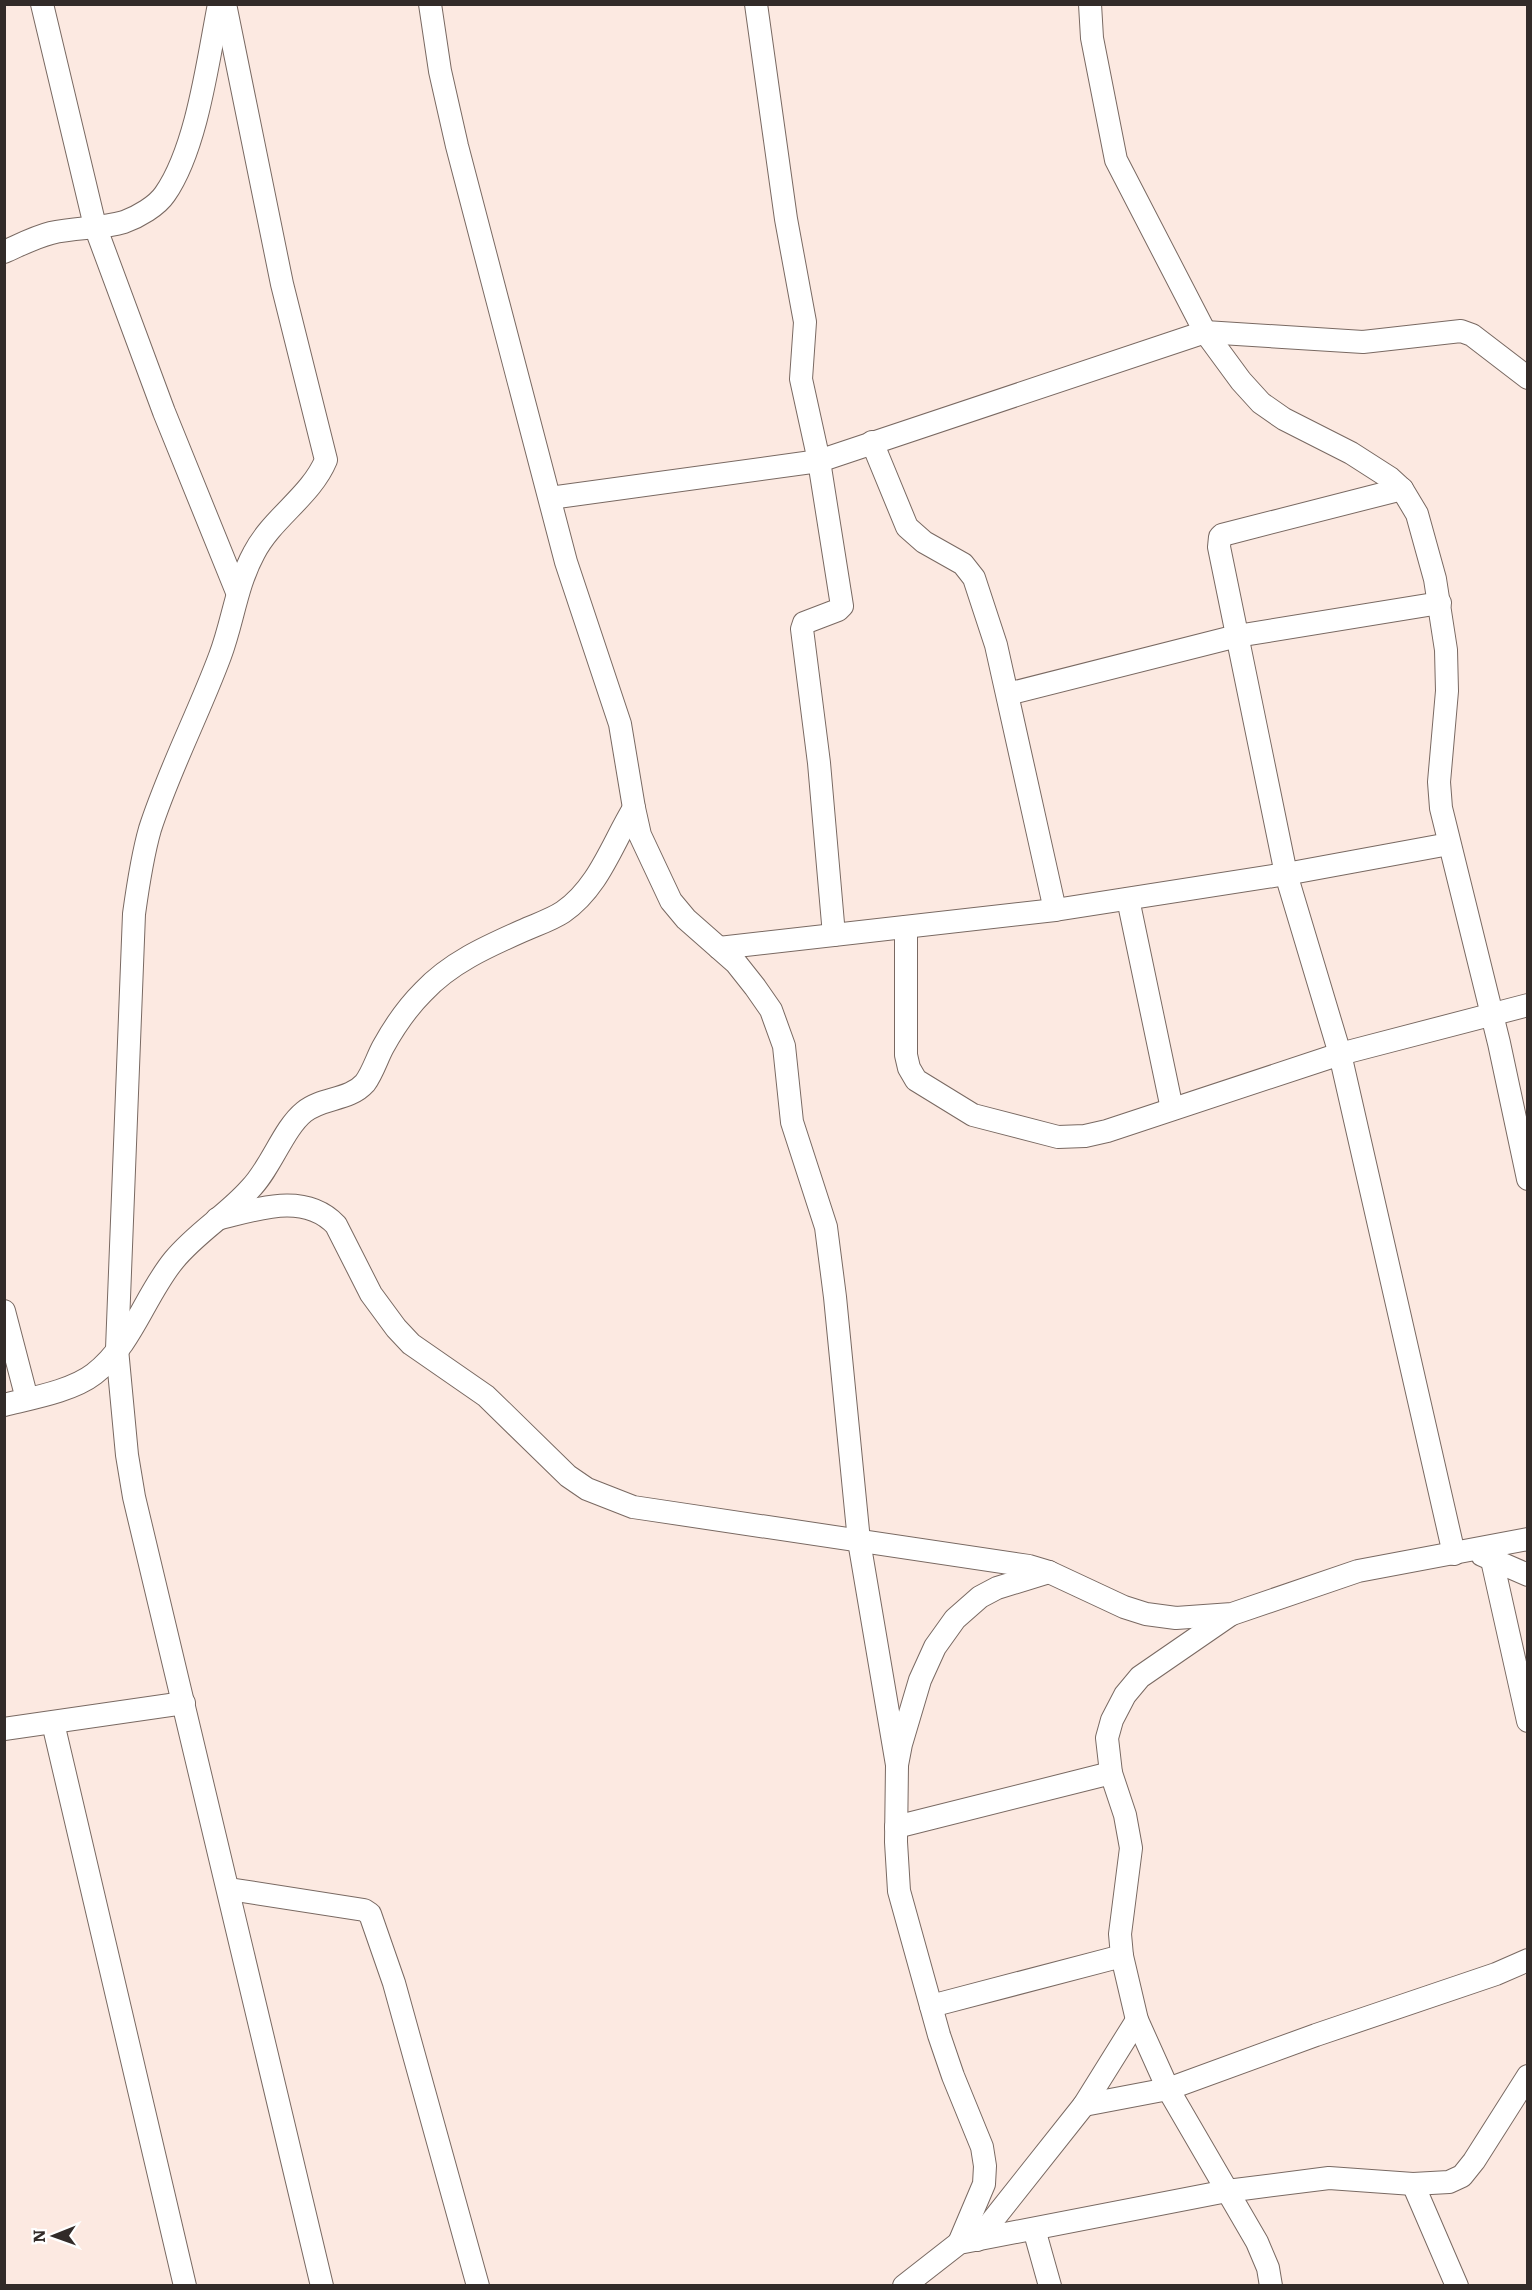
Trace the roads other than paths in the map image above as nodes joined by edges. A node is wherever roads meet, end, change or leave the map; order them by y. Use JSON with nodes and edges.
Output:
{"nodes":[{"id":1,"x":42,"y":4,"type":"edge"},
{"id":2,"x":219,"y":4,"type":"edge"},
{"id":3,"x":225,"y":4,"type":"edge"},
{"id":4,"x":430,"y":4,"type":"edge"},
{"id":5,"x":756,"y":4,"type":"edge"},
{"id":6,"x":1090,"y":4,"type":"edge"},
{"id":7,"x":95,"y":226,"type":"junction"},
{"id":8,"x":4,"y":252,"type":"edge"},
{"id":9,"x":1205,"y":332,"type":"junction"},
{"id":10,"x":1527,"y":378,"type":"edge"},
{"id":11,"x":872,"y":442,"type":"junction"},
{"id":12,"x":819,"y":461,"type":"junction"},
{"id":13,"x":1402,"y":489,"type":"junction"},
{"id":14,"x":549,"y":498,"type":"junction"},
{"id":15,"x":237,"y":592,"type":"junction"},
{"id":16,"x":1440,"y":603,"type":"junction"},
{"id":17,"x":1237,"y":636,"type":"junction"},
{"id":18,"x":1008,"y":694,"type":"junction"},
{"id":19,"x":634,"y":808,"type":"junction"},
{"id":20,"x":1449,"y":844,"type":"junction"},
{"id":21,"x":1286,"y":874,"type":"junction"},
{"id":22,"x":1128,"y":899,"type":"junction"},
{"id":23,"x":1055,"y":910,"type":"junction"},
{"id":24,"x":906,"y":927,"type":"junction"},
{"id":25,"x":834,"y":935,"type":"junction"},
{"id":26,"x":719,"y":948,"type":"junction"},
{"id":27,"x":1527,"y":1005,"type":"edge"},
{"id":28,"x":1492,"y":1015,"type":"junction"},
{"id":29,"x":1340,"y":1053,"type":"junction"},
{"id":30,"x":1172,"y":1109,"type":"junction"},
{"id":31,"x":1527,"y":1179,"type":"edge"},
{"id":32,"x":217,"y":1219,"type":"junction"},
{"id":33,"x":4,"y":1311,"type":"edge"},
{"id":34,"x":117,"y":1349,"type":"junction"},
{"id":35,"x":27,"y":1399,"type":"junction"},
{"id":36,"x":4,"y":1405,"type":"edge"},
{"id":37,"x":1527,"y":1539,"type":"edge"},
{"id":38,"x":859,"y":1541,"type":"junction"},
{"id":39,"x":1473,"y":1555,"type":"junction"},
{"id":40,"x":1049,"y":1572,"type":"junction"},
{"id":41,"x":1527,"y":1575,"type":"edge"},
{"id":42,"x":1232,"y":1614,"type":"junction"},
{"id":43,"x":184,"y":1703,"type":"junction"},
{"id":44,"x":1527,"y":1721,"type":"edge"},
{"id":45,"x":53,"y":1723,"type":"junction"},
{"id":46,"x":4,"y":1729,"type":"edge"},
{"id":47,"x":897,"y":1765,"type":"junction"},
{"id":48,"x":1111,"y":1773,"type":"junction"},
{"id":49,"x":896,"y":1827,"type":"junction"},
{"id":50,"x":228,"y":1889,"type":"junction"},
{"id":51,"x":1122,"y":1956,"type":"junction"},
{"id":52,"x":1527,"y":1960,"type":"edge"},
{"id":53,"x":931,"y":2006,"type":"junction"},
{"id":54,"x":1137,"y":2020,"type":"junction"},
{"id":55,"x":1527,"y":2076,"type":"edge"},
{"id":56,"x":1168,"y":2089,"type":"junction"},
{"id":57,"x":1084,"y":2105,"type":"junction"},
{"id":58,"x":1413,"y":2184,"type":"junction"},
{"id":59,"x":1227,"y":2191,"type":"junction"},
{"id":60,"x":1034,"y":2229,"type":"junction"},
{"id":61,"x":968,"y":2241,"type":"junction"},
{"id":62,"x":184,"y":2286,"type":"edge"},
{"id":63,"x":322,"y":2286,"type":"edge"},
{"id":64,"x":478,"y":2286,"type":"edge"},
{"id":65,"x":904,"y":2286,"type":"edge"},
{"id":66,"x":1050,"y":2286,"type":"edge"},
{"id":67,"x":1271,"y":2286,"type":"edge"},
{"id":68,"x":1457,"y":2286,"type":"edge"}],
"edges":[{"from":1,"to":7,"type":"street"},
{"from":2,"to":7,"type":"street"},
{"from":3,"to":15,"type":"street"},
{"from":4,"to":14,"type":"street"},
{"from":5,"to":12,"type":"street"},
{"from":6,"to":9,"type":"street"},
{"from":7,"to":8,"type":"street"},
{"from":7,"to":15,"type":"street"},
{"from":9,"to":10,"type":"street"},
{"from":9,"to":11,"type":"street"},
{"from":9,"to":13,"type":"street"},
{"from":11,"to":12,"type":"street"},
{"from":11,"to":18,"type":"street"},
{"from":12,"to":14,"type":"street"},
{"from":12,"to":25,"type":"street"},
{"from":13,"to":16,"type":"street"},
{"from":13,"to":17,"type":"street"},
{"from":14,"to":19,"type":"street"},
{"from":15,"to":34,"type":"street"},
{"from":16,"to":17,"type":"street"},
{"from":16,"to":20,"type":"street"},
{"from":17,"to":18,"type":"street"},
{"from":17,"to":21,"type":"street"},
{"from":18,"to":23,"type":"street"},
{"from":19,"to":26,"type":"street"},
{"from":19,"to":32,"type":"street"},
{"from":20,"to":21,"type":"street"},
{"from":20,"to":28,"type":"street"},
{"from":21,"to":22,"type":"street"},
{"from":21,"to":29,"type":"street"},
{"from":22,"to":23,"type":"street"},
{"from":22,"to":30,"type":"street"},
{"from":23,"to":24,"type":"street"},
{"from":24,"to":25,"type":"street"},
{"from":24,"to":30,"type":"street"},
{"from":25,"to":26,"type":"street"},
{"from":26,"to":38,"type":"street"},
{"from":27,"to":28,"type":"street"},
{"from":28,"to":29,"type":"street"},
{"from":28,"to":31,"type":"street"},
{"from":29,"to":30,"type":"street"},
{"from":29,"to":39,"type":"street"},
{"from":32,"to":34,"type":"street"},
{"from":32,"to":38,"type":"street"},
{"from":33,"to":35,"type":"street"},
{"from":34,"to":35,"type":"street"},
{"from":34,"to":43,"type":"street"},
{"from":35,"to":36,"type":"street"},
{"from":37,"to":39,"type":"street"},
{"from":38,"to":40,"type":"street"},
{"from":38,"to":47,"type":"street"},
{"from":39,"to":41,"type":"street"},
{"from":39,"to":42,"type":"street"},
{"from":39,"to":44,"type":"street"},
{"from":40,"to":42,"type":"street"},
{"from":40,"to":47,"type":"street"},
{"from":42,"to":48,"type":"street"},
{"from":43,"to":45,"type":"street"},
{"from":43,"to":50,"type":"street"},
{"from":45,"to":46,"type":"street"},
{"from":45,"to":62,"type":"street"},
{"from":47,"to":49,"type":"street"},
{"from":48,"to":49,"type":"street"},
{"from":48,"to":51,"type":"street"},
{"from":49,"to":53,"type":"street"},
{"from":50,"to":63,"type":"street"},
{"from":50,"to":64,"type":"street"},
{"from":51,"to":53,"type":"street"},
{"from":51,"to":54,"type":"street"},
{"from":52,"to":56,"type":"street"},
{"from":53,"to":61,"type":"street"},
{"from":54,"to":56,"type":"street"},
{"from":54,"to":57,"type":"street"},
{"from":55,"to":58,"type":"street"},
{"from":56,"to":57,"type":"street"},
{"from":56,"to":59,"type":"street"},
{"from":57,"to":61,"type":"street"},
{"from":58,"to":59,"type":"street"},
{"from":58,"to":68,"type":"street"},
{"from":59,"to":60,"type":"street"},
{"from":59,"to":67,"type":"street"},
{"from":60,"to":61,"type":"street"},
{"from":60,"to":66,"type":"street"},
{"from":61,"to":65,"type":"street"}]}
